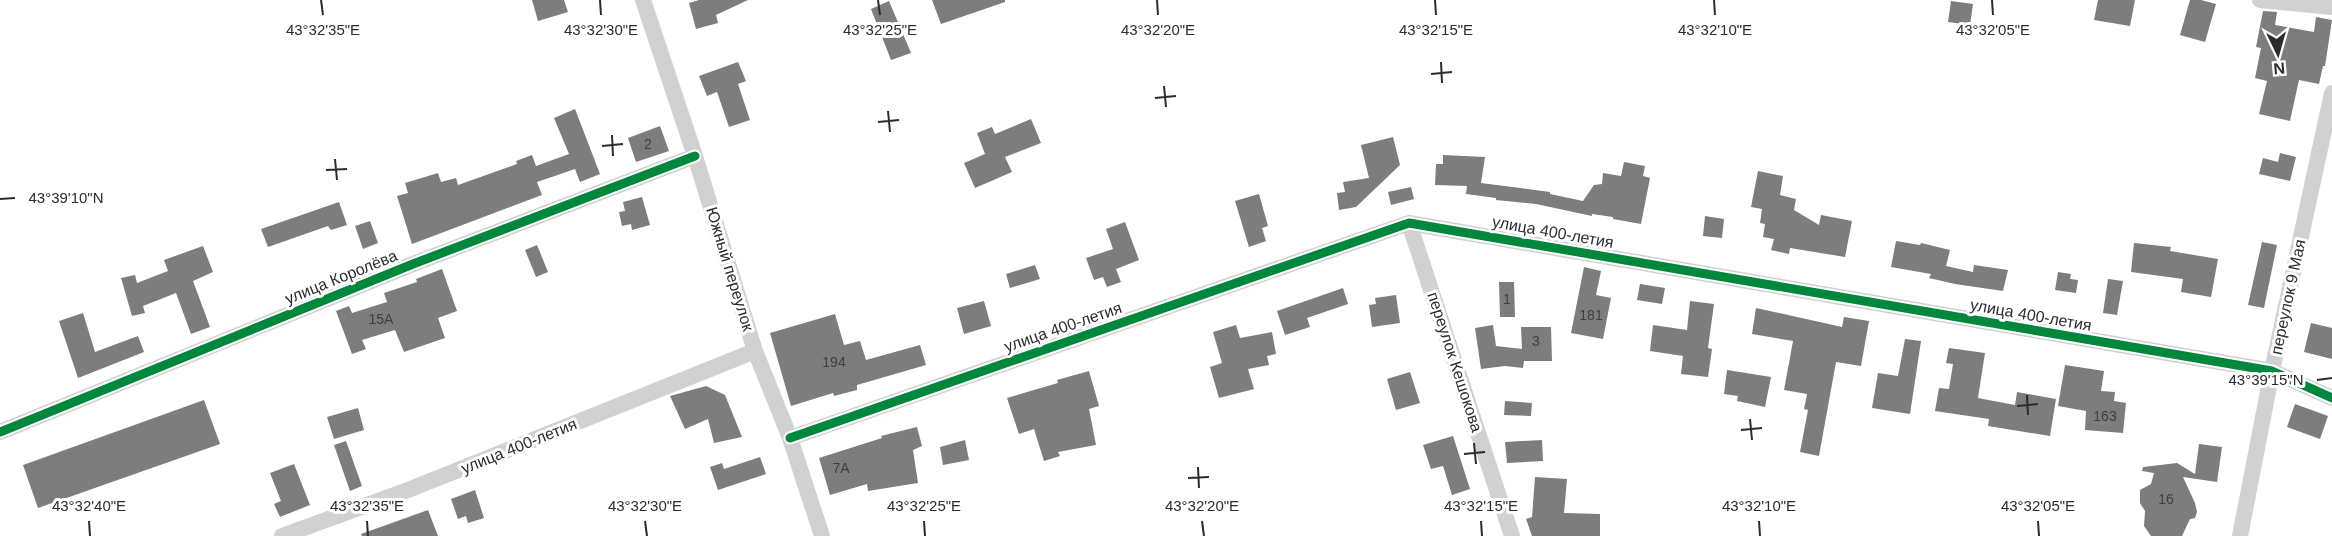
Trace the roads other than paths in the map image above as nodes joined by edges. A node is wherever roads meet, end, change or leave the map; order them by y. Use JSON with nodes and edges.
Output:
{"nodes":[{"id":1,"x":643,"y":0,"type":"edge"},
{"id":2,"x":2260,"y":0,"type":"edge"},
{"id":3,"x":2332,"y":7,"type":"edge"},
{"id":4,"x":2332,"y":93,"type":"edge"},
{"id":5,"x":695,"y":156,"type":"junction"},
{"id":6,"x":1409,"y":223,"type":"junction"},
{"id":7,"x":755,"y":351,"type":"junction"},
{"id":8,"x":2272,"y":371,"type":"junction"},
{"id":9,"x":2332,"y":398,"type":"edge"},
{"id":10,"x":0,"y":432,"type":"edge"},
{"id":11,"x":790,"y":438,"type":"junction"},
{"id":12,"x":282,"y":536,"type":"edge"},
{"id":13,"x":822,"y":536,"type":"edge"},
{"id":14,"x":1512,"y":536,"type":"edge"},
{"id":15,"x":2240,"y":536,"type":"edge"}],
"edges":[{"from":1,"to":5,"type":"street","name":"Южный переулок"},
{"from":2,"to":3,"type":"street"},
{"from":4,"to":8,"type":"street","name":"переулок 9 Мая"},
{"from":5,"to":7,"type":"street","name":"Южный переулок"},
{"from":5,"to":10,"type":"street","name":"улица Королёва"},
{"from":6,"to":8,"type":"street","name":"улица 400-летия"},
{"from":6,"to":11,"type":"street","name":"улица 400-летия"},
{"from":6,"to":14,"type":"street","name":"переулок Кешокова"},
{"from":7,"to":11,"type":"street","name":"Южный переулок"},
{"from":7,"to":12,"type":"street","name":"улица 400-летия"},
{"from":8,"to":9,"type":"street","name":"улица 400-летия"},
{"from":8,"to":15,"type":"street","name":"переулок 9 Мая"},
{"from":11,"to":13,"type":"street","name":"Южный переулок"}]}
